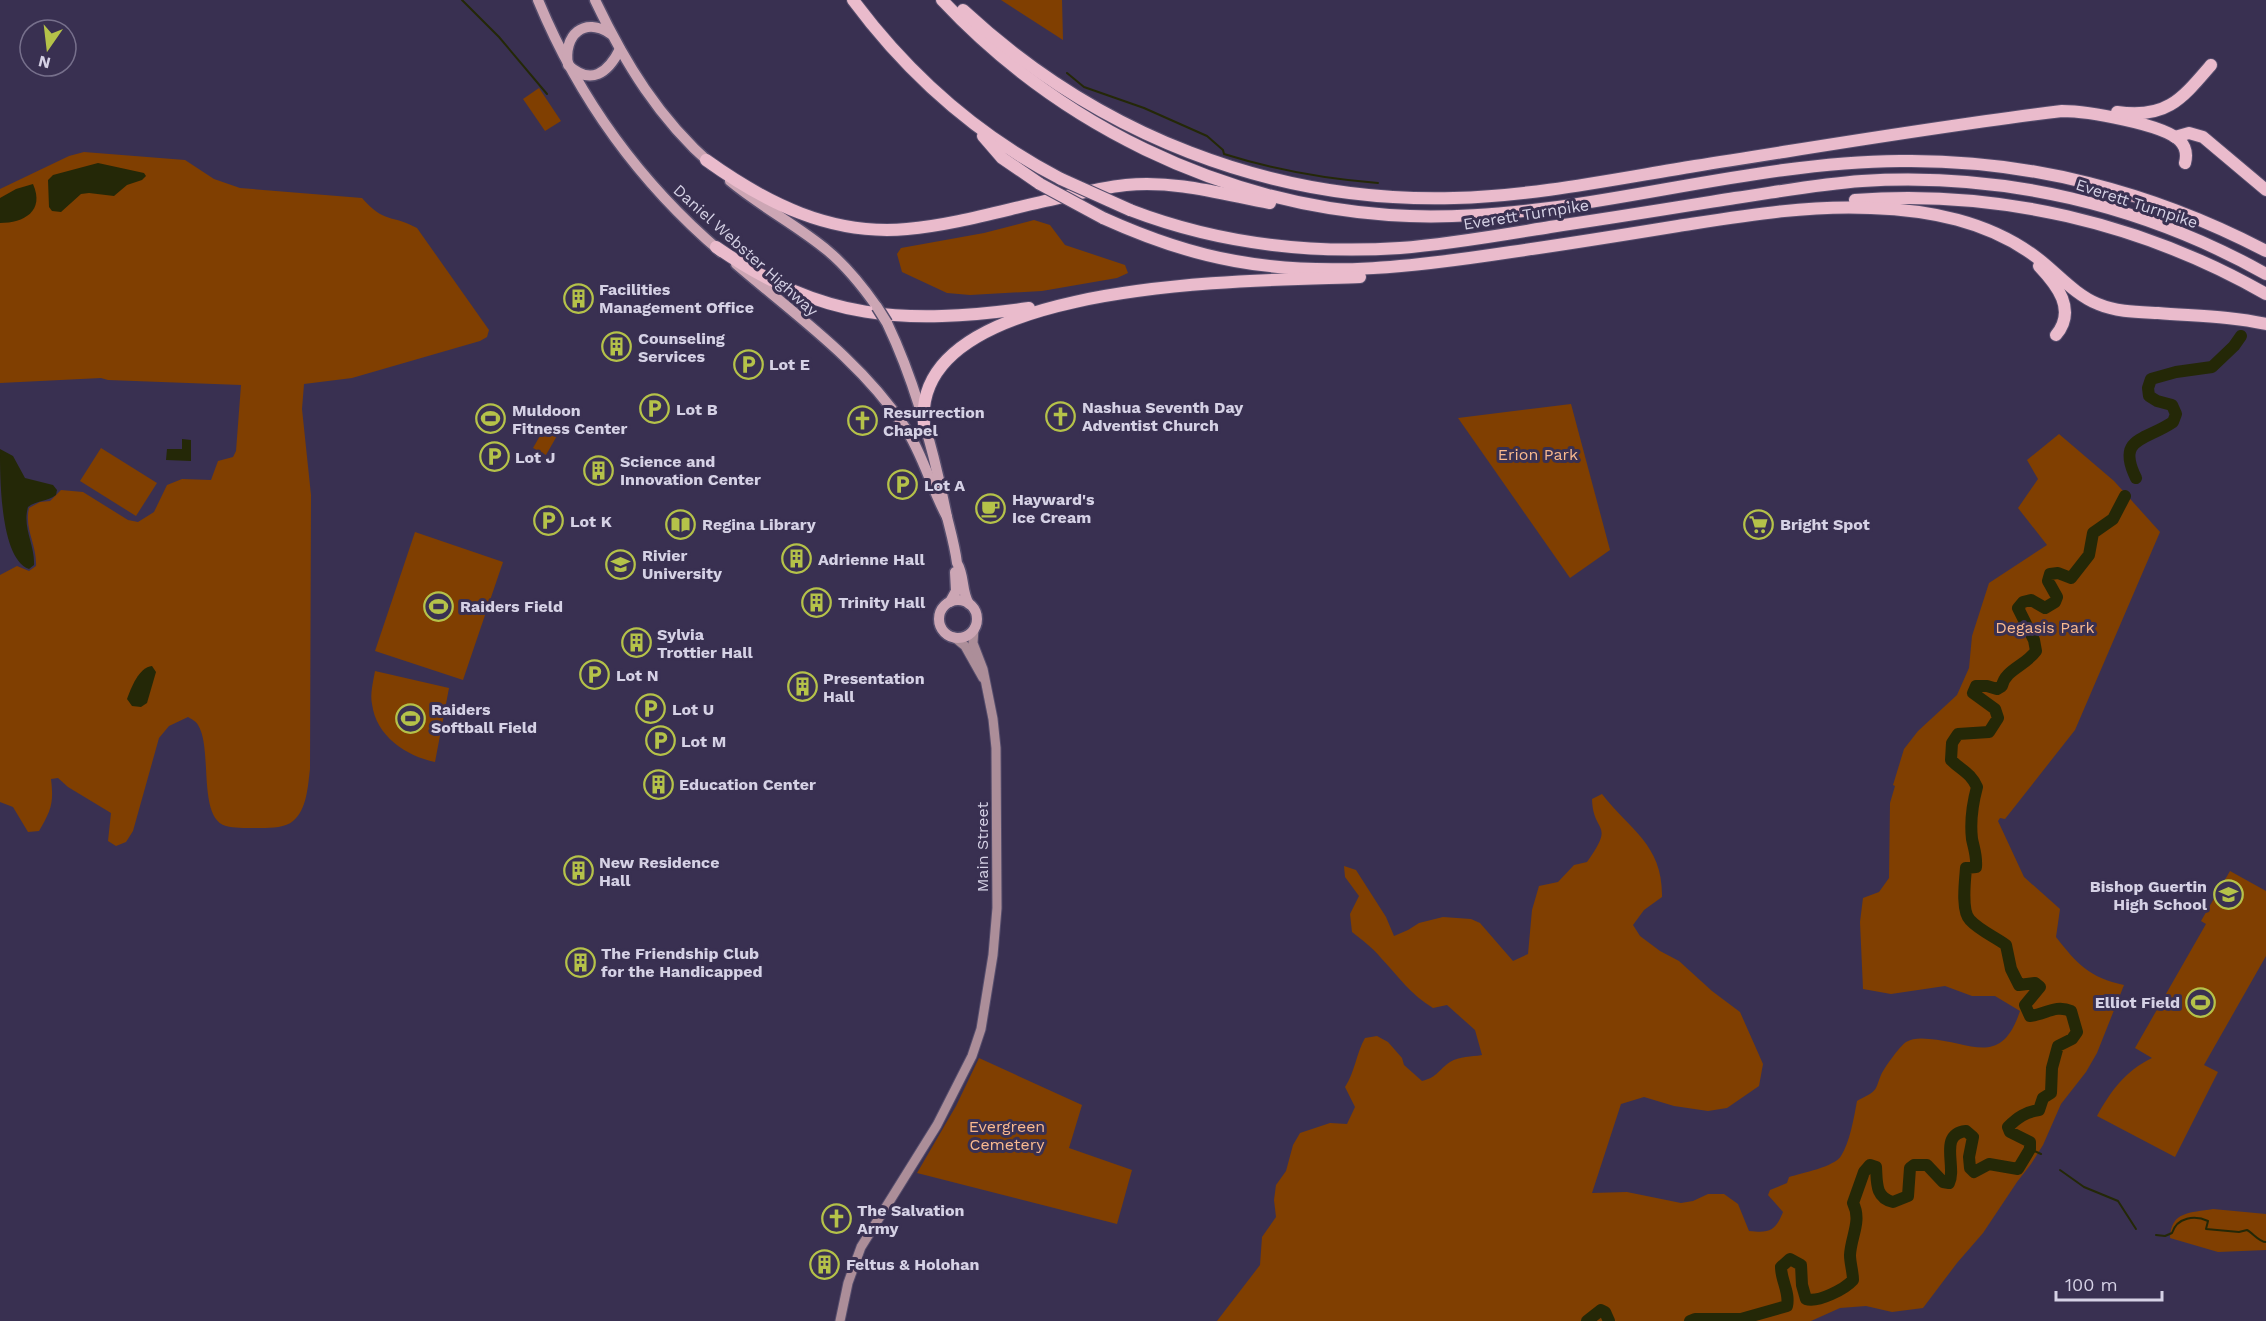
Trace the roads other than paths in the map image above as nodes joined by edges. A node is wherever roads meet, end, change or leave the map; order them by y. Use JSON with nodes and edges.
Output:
{"nodes":[{"id":1,"x":538,"y":0,"type":"edge"},
{"id":2,"x":596,"y":0,"type":"edge"},
{"id":3,"x":853,"y":0,"type":"edge"},
{"id":4,"x":942,"y":0,"type":"edge"},
{"id":5,"x":952,"y":0,"type":"edge"},
{"id":6,"x":611,"y":34,"type":"junction"},
{"id":7,"x":620,"y":49,"type":"junction"},
{"id":8,"x":568,"y":65,"type":"junction"},
{"id":9,"x":2211,"y":65,"type":"dead end"},
{"id":10,"x":2077,"y":111,"type":"junction"},
{"id":11,"x":973,"y":124,"type":"junction"},
{"id":12,"x":2175,"y":137,"type":"junction"},
{"id":13,"x":706,"y":160,"type":"junction"},
{"id":14,"x":2186,"y":163,"type":"dead end"},
{"id":15,"x":2266,"y":190,"type":"edge"},
{"id":16,"x":1772,"y":211,"type":"junction"},
{"id":17,"x":1376,"y":214,"type":"junction"},
{"id":18,"x":1995,"y":232,"type":"junction"},
{"id":19,"x":716,"y":247,"type":"junction"},
{"id":20,"x":1543,"y":247,"type":"junction"},
{"id":21,"x":2266,"y":251,"type":"edge"},
{"id":22,"x":2266,"y":274,"type":"edge"},
{"id":23,"x":2266,"y":294,"type":"edge"},
{"id":24,"x":1068,"y":303,"type":"junction"},
{"id":25,"x":2266,"y":324,"type":"edge"},
{"id":26,"x":2056,"y":335,"type":"dead end"},
{"id":27,"x":924,"y":424,"type":"junction"},
{"id":28,"x":935,"y":478,"type":"junction"},
{"id":29,"x":957,"y":562,"type":"junction"},
{"id":30,"x":950,"y":602,"type":"junction"},
{"id":31,"x":969,"y":604,"type":"junction"},
{"id":32,"x":974,"y":629,"type":"junction"},
{"id":33,"x":954,"y":637,"type":"junction"},
{"id":34,"x":984,"y":679,"type":"junction"},
{"id":35,"x":840,"y":1321,"type":"edge"}],
"edges":[{"from":1,"to":8,"type":"main road","name":"Daniel Webster Highway"},
{"from":2,"to":6,"type":"main road"},
{"from":3,"to":11,"type":"highway","name":"Everett Turnpike"},
{"from":4,"to":17,"type":"highway","name":"Everett Turnpike"},
{"from":5,"to":10,"type":"highway"},
{"from":6,"to":7,"type":"main road"},
{"from":6,"to":8,"type":"main road"},
{"from":7,"to":8,"type":"main road"},
{"from":7,"to":13,"type":"main road"},
{"from":8,"to":19,"type":"main road","name":"Daniel Webster Highway"},
{"from":9,"to":10,"type":"highway"},
{"from":10,"to":12,"type":"highway"},
{"from":11,"to":20,"type":"highway","bridge":true},
{"from":11,"to":22,"type":"highway","name":"Everett Turnpike","bridge":true},
{"from":12,"to":14,"type":"highway"},
{"from":12,"to":15,"type":"highway"},
{"from":13,"to":17,"type":"highway"},
{"from":13,"to":27,"type":"main road","bridge":true},
{"from":16,"to":18,"type":"highway"},
{"from":16,"to":20,"type":"highway"},
{"from":16,"to":23,"type":"highway"},
{"from":17,"to":21,"type":"highway","name":"Everett Turnpike"},
{"from":18,"to":25,"type":"highway"},
{"from":18,"to":26,"type":"highway"},
{"from":19,"to":24,"type":"highway"},
{"from":19,"to":28,"type":"main road","name":"Daniel Webster Highway"},
{"from":20,"to":24,"type":"highway"},
{"from":24,"to":27,"type":"highway"},
{"from":27,"to":28,"type":"main road"},
{"from":28,"to":29,"type":"main road"},
{"from":29,"to":30,"type":"main road"},
{"from":29,"to":31,"type":"main road"},
{"from":30,"to":31,"type":"main road"},
{"from":30,"to":33,"type":"main road"},
{"from":31,"to":32,"type":"main road"},
{"from":32,"to":33,"type":"main road"},
{"from":32,"to":34,"type":"main road","name":"Main Street"},
{"from":33,"to":34,"type":"main road","name":"Main Street"},
{"from":34,"to":35,"type":"main road","name":"Main Street"}]}
